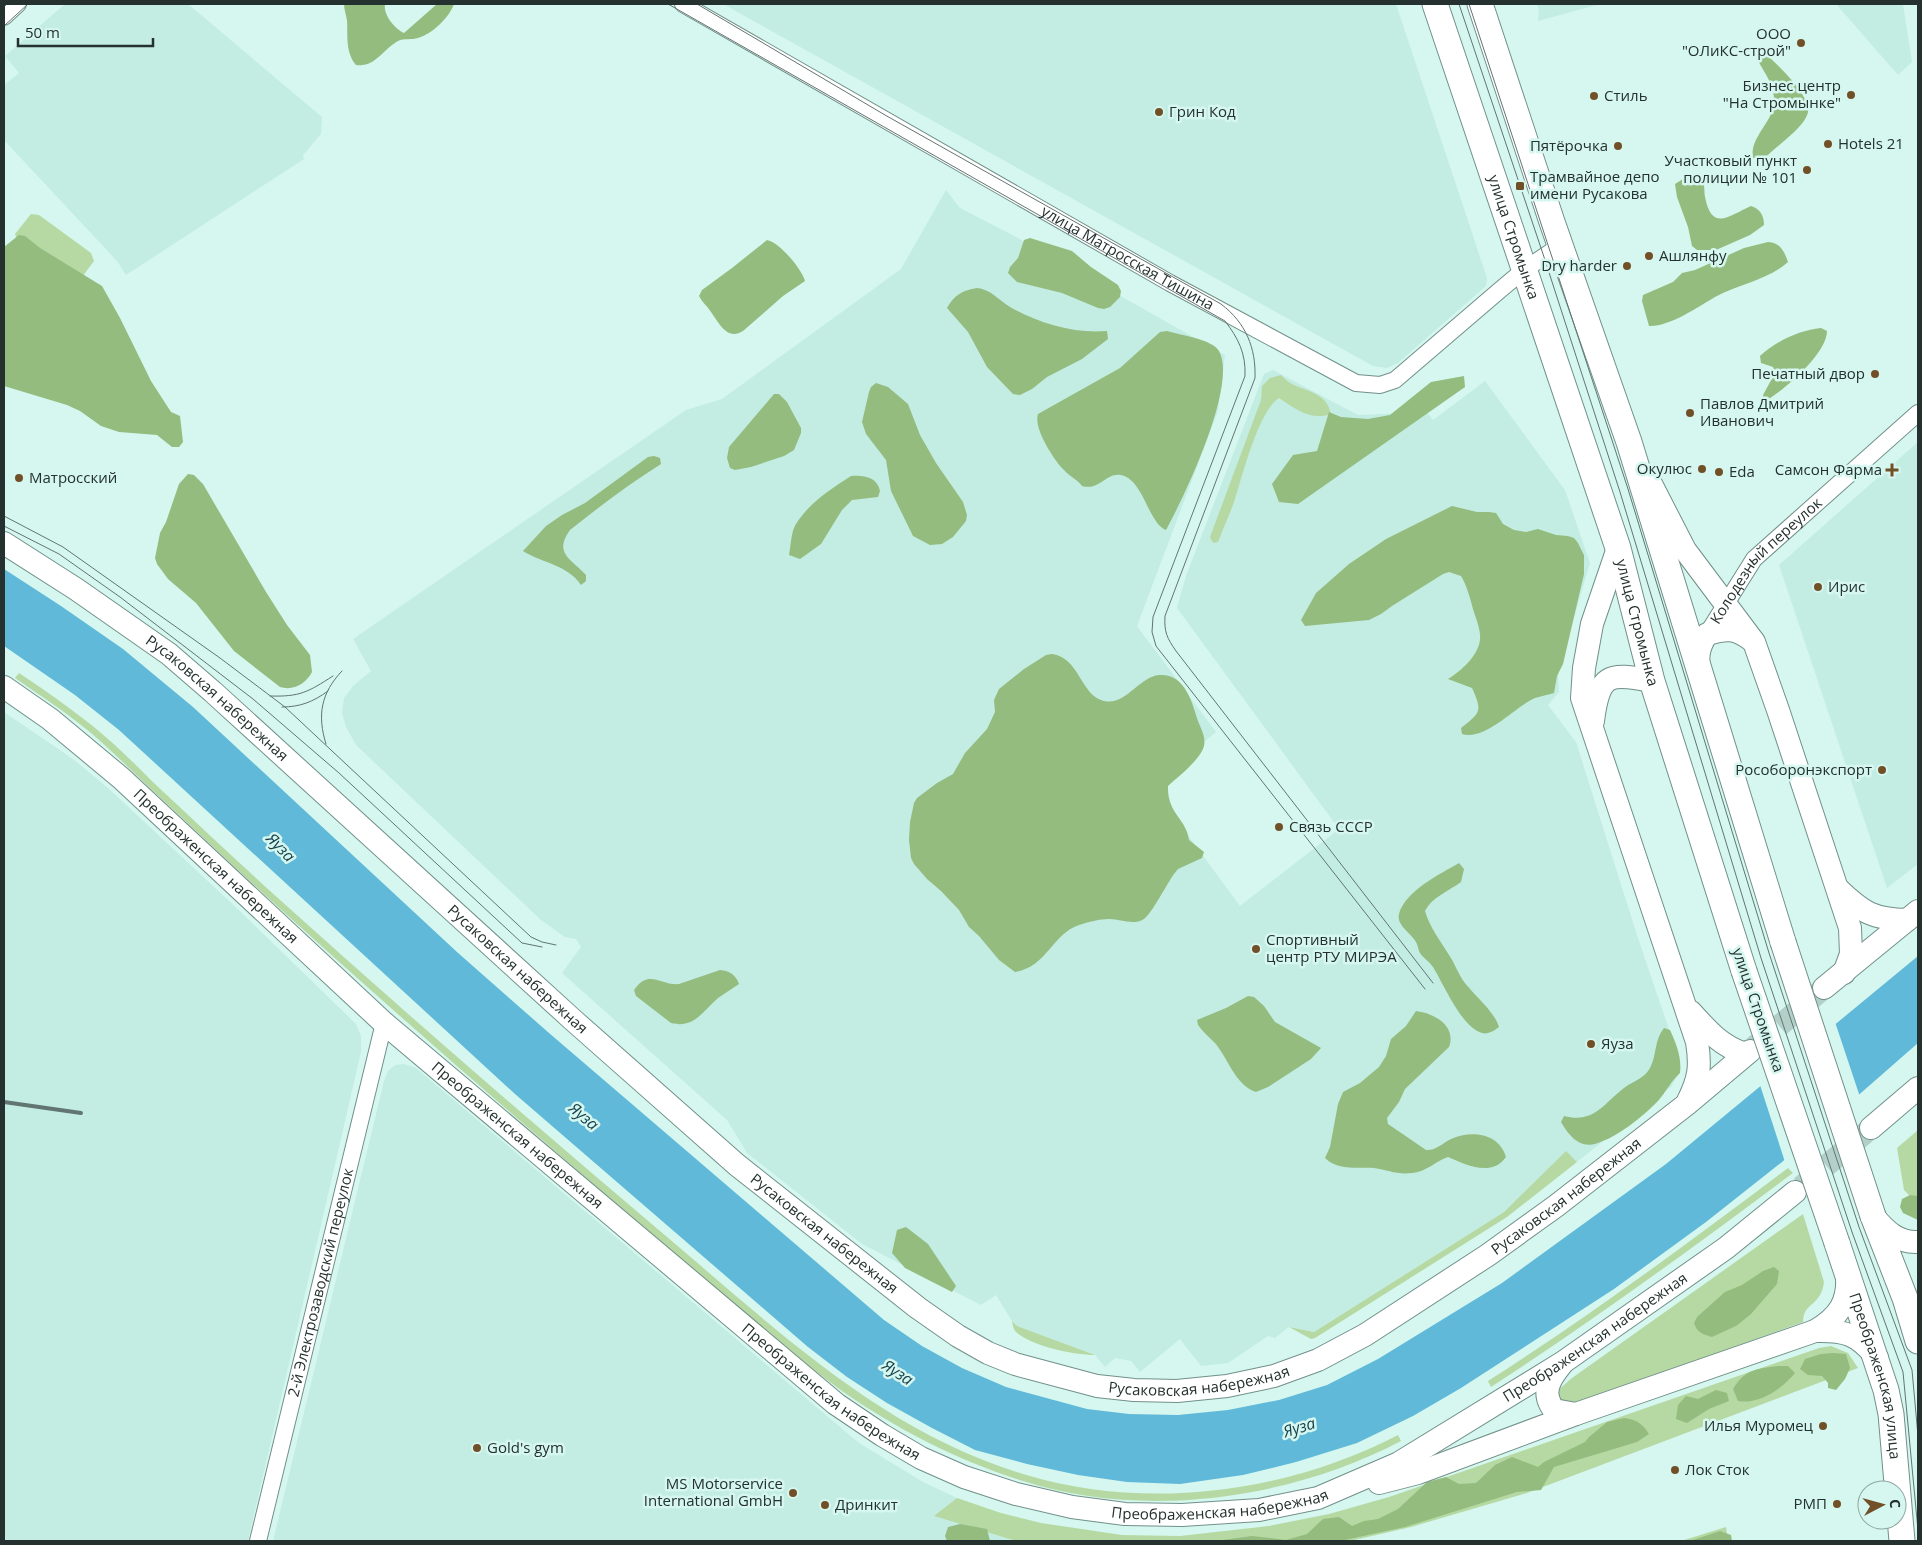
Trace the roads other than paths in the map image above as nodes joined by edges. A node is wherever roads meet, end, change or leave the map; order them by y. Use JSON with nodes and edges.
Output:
{"nodes":[{"id":1,"x":18,"y":4,"type":"edge"},
{"id":2,"x":683,"y":4,"type":"edge"},
{"id":3,"x":1435,"y":4,"type":"edge"},
{"id":4,"x":1480,"y":4,"type":"edge"},
{"id":5,"x":4,"y":17,"type":"edge"},
{"id":6,"x":1561,"y":245,"type":"junction"},
{"id":7,"x":1524,"y":270,"type":"junction"},
{"id":8,"x":1918,"y":413,"type":"edge"},
{"id":9,"x":1629,"y":442,"type":"junction"},
{"id":10,"x":4,"y":542,"type":"edge"},
{"id":11,"x":1618,"y":548,"type":"junction"},
{"id":12,"x":1726,"y":604,"type":"junction"},
{"id":13,"x":1707,"y":634,"type":"junction"},
{"id":14,"x":1754,"y":642,"type":"junction"},
{"id":15,"x":1700,"y":673,"type":"junction"},
{"id":16,"x":1652,"y":681,"type":"junction"},
{"id":17,"x":4,"y":687,"type":"edge"},
{"id":18,"x":1592,"y":729,"type":"junction"},
{"id":19,"x":1838,"y":889,"type":"junction"},
{"id":20,"x":1913,"y":916,"type":"edge"},
{"id":21,"x":1844,"y":973,"type":"junction"},
{"id":22,"x":1824,"y":988,"type":"tunnel mouth"},
{"id":23,"x":1684,"y":1004,"type":"junction"},
{"id":24,"x":384,"y":1023,"type":"junction"},
{"id":25,"x":1918,"y":1088,"type":"edge"},
{"id":26,"x":1687,"y":1104,"type":"junction"},
{"id":27,"x":1871,"y":1128,"type":"tunnel mouth"},
{"id":28,"x":1795,"y":1192,"type":"tunnel mouth"},
{"id":29,"x":1873,"y":1216,"type":"junction"},
{"id":30,"x":1918,"y":1242,"type":"edge"},
{"id":31,"x":1837,"y":1243,"type":"joint"},
{"id":32,"x":1847,"y":1272,"type":"junction"},
{"id":33,"x":1815,"y":1331,"type":"junction"},
{"id":34,"x":1918,"y":1341,"type":"edge"},
{"id":35,"x":1877,"y":1358,"type":"junction"},
{"id":36,"x":1562,"y":1363,"type":"junction"},
{"id":37,"x":1576,"y":1414,"type":"junction"},
{"id":38,"x":1318,"y":1498,"type":"junction"},
{"id":39,"x":258,"y":1541,"type":"edge"},
{"id":40,"x":1902,"y":1541,"type":"edge"}],
"edges":[{"from":1,"to":5,"type":"street"},
{"from":2,"to":7,"type":"street","name":"улица Матросская Тишина"},
{"from":3,"to":7,"type":"main road","name":"улица Стромынка"},
{"from":4,"to":6,"type":"main road"},
{"from":6,"to":7,"type":"street","name":"улица Матросская Тишина"},
{"from":6,"to":9,"type":"main road"},
{"from":7,"to":11,"type":"main road","name":"улица Стромынка"},
{"from":8,"to":12,"type":"street","name":"Колодезный переулок"},
{"from":9,"to":12,"type":"main road"},
{"from":9,"to":15,"type":"main road"},
{"from":10,"to":26,"type":"main road","name":"Русаковская набережная"},
{"from":11,"to":16,"type":"main road","name":"улица Стромынка"},
{"from":11,"to":18,"type":"main road"},
{"from":12,"to":13,"type":"street","name":"Колодезный переулок"},
{"from":12,"to":14,"type":"main road"},
{"from":13,"to":14,"type":"main road"},
{"from":13,"to":15,"type":"main road"},
{"from":14,"to":19,"type":"main road"},
{"from":15,"to":29,"type":"main road","bridge":true},
{"from":16,"to":18,"type":"main road"},
{"from":16,"to":31,"type":"main road","name":"улица Стромынка","bridge":true},
{"from":17,"to":24,"type":"main road","name":"Преображенская набережная"},
{"from":18,"to":23,"type":"main road"},
{"from":19,"to":20,"type":"main road"},
{"from":19,"to":21,"type":"main road"},
{"from":20,"to":21,"type":"main road"},
{"from":21,"to":22,"type":"main road"},
{"from":23,"to":26,"type":"main road"},
{"from":23,"to":26,"type":"main road","name":"Русаковская набережная"},
{"from":24,"to":38,"type":"main road","name":"Преображенская набережная"},
{"from":24,"to":39,"type":"street","name":"2-й Электрозаводский переулок"},
{"from":25,"to":27,"type":"main road"},
{"from":28,"to":36,"type":"main road","name":"Преображенская набережная"},
{"from":29,"to":30,"type":"main road"},
{"from":29,"to":34,"type":"main road"},
{"from":31,"to":32,"type":"main road","name":"Преображенская улица"},
{"from":32,"to":33,"type":"main road"},
{"from":32,"to":35,"type":"main road","name":"Преображенская улица"},
{"from":33,"to":35,"type":"main road"},
{"from":33,"to":37,"type":"main road"},
{"from":35,"to":40,"type":"main road","name":"Преображенская улица"},
{"from":36,"to":37,"type":"main road"},
{"from":36,"to":38,"type":"main road","name":"Преображенская набережная"},
{"from":37,"to":38,"type":"main road"}]}
